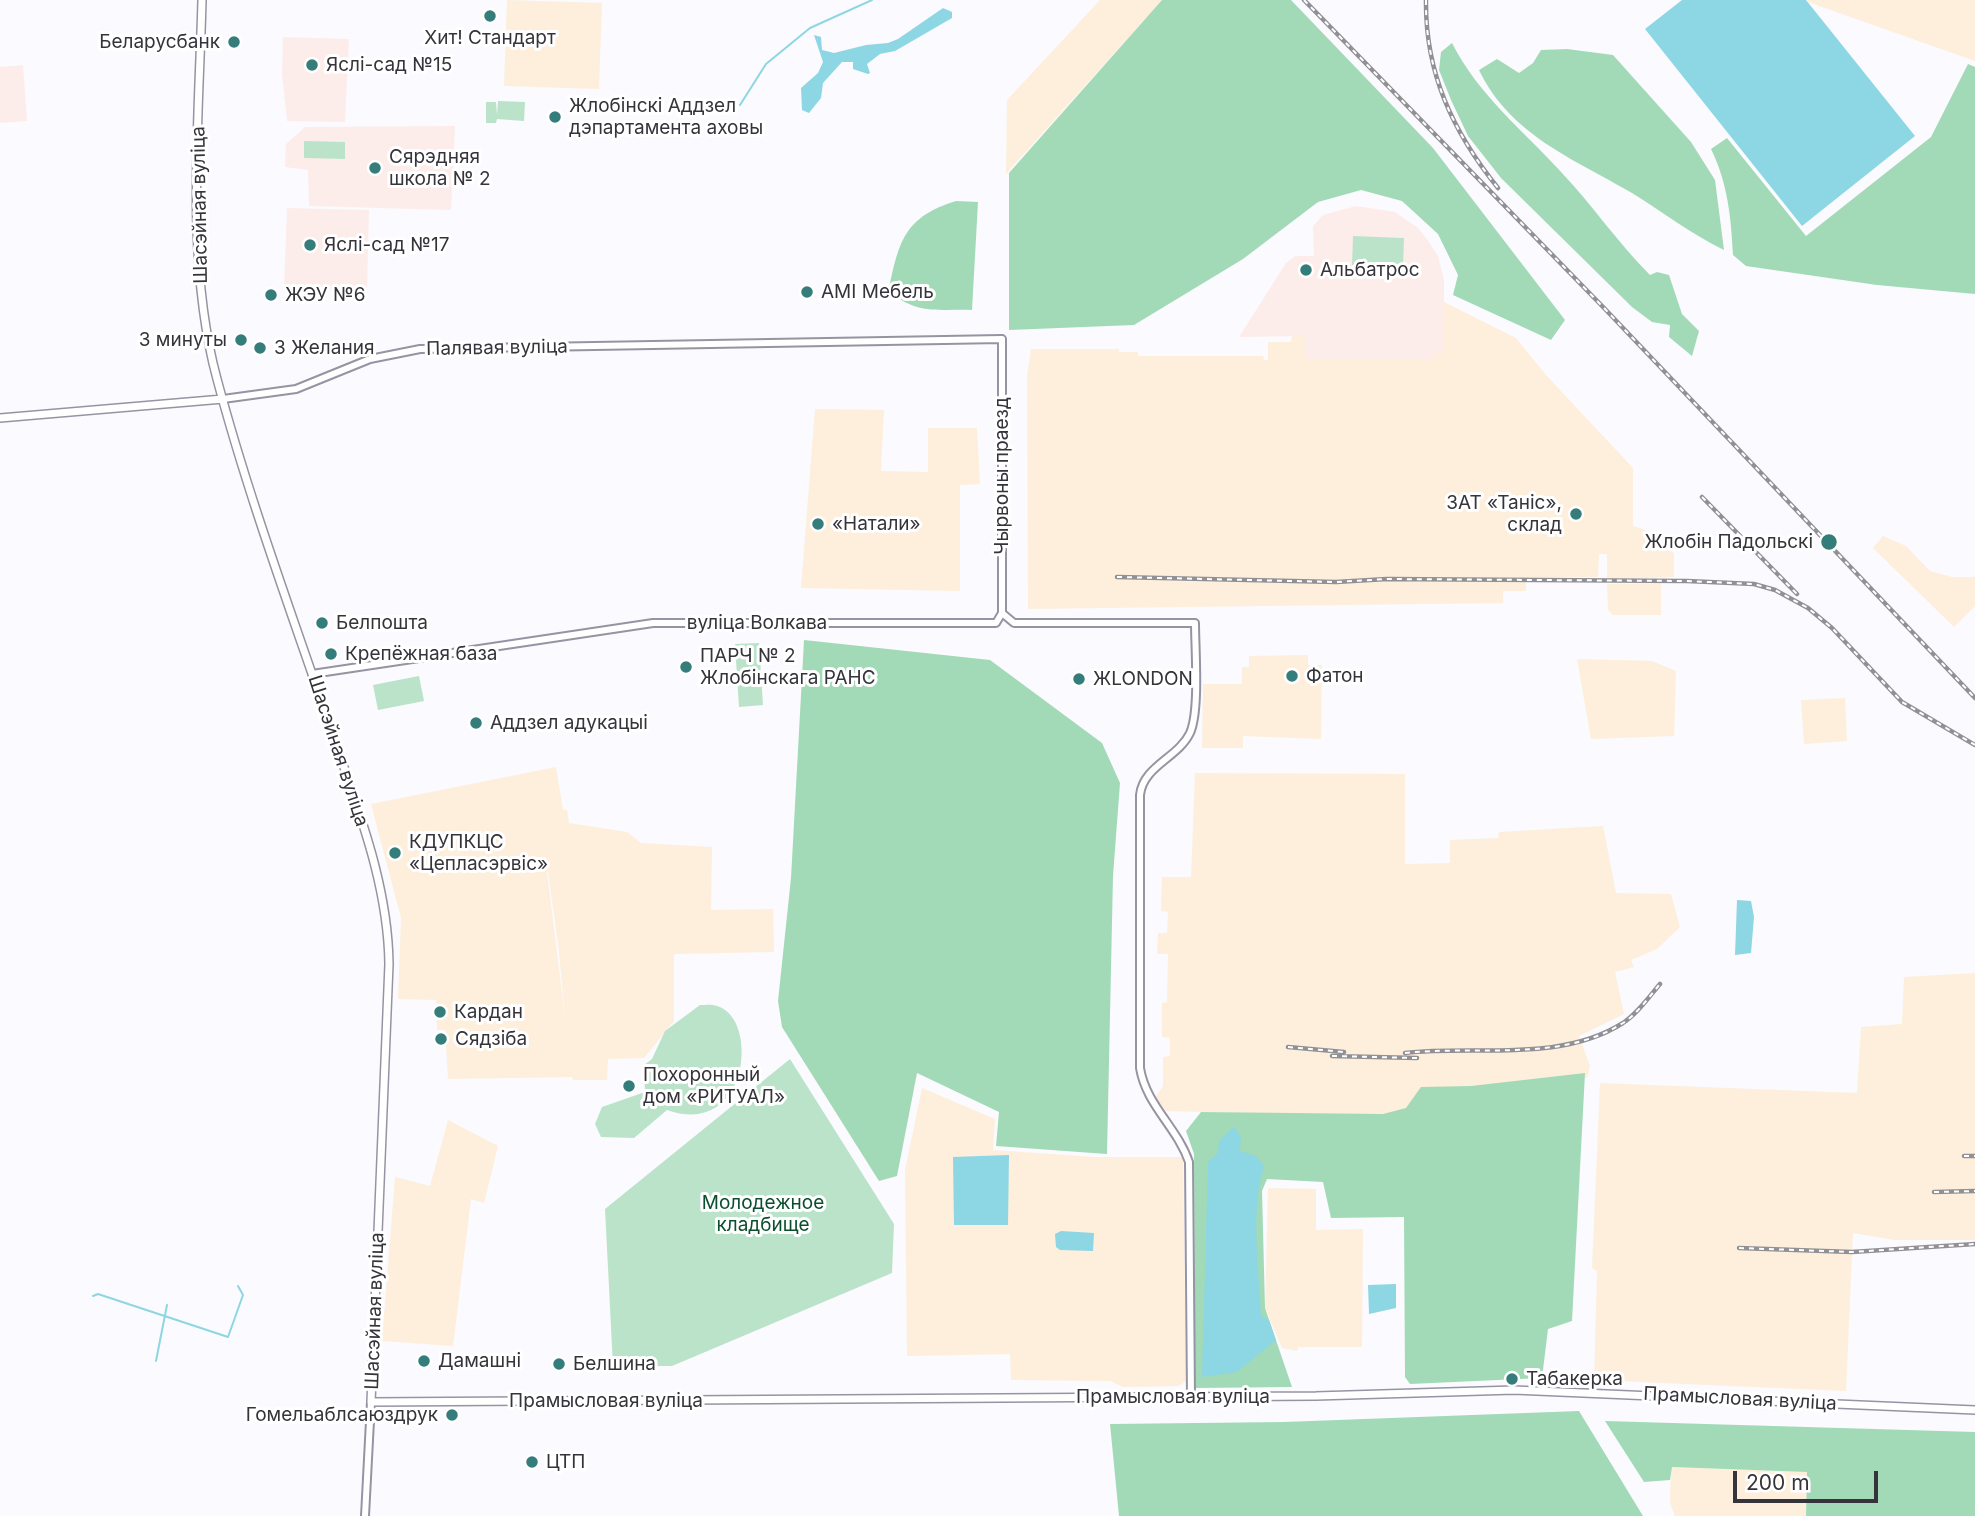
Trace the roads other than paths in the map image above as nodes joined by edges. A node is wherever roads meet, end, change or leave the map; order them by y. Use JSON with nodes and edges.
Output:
{"nodes":[{"id":1,"x":202,"y":0,"type":"edge"},
{"id":2,"x":1002,"y":339,"type":"joint"},
{"id":3,"x":223,"y":398,"type":"junction"},
{"id":4,"x":0,"y":418,"type":"edge"},
{"id":5,"x":1002,"y":613,"type":"junction"},
{"id":6,"x":312,"y":674,"type":"junction"},
{"id":7,"x":1191,"y":1396,"type":"junction"},
{"id":8,"x":371,"y":1402,"type":"junction"},
{"id":9,"x":1975,"y":1410,"type":"edge"},
{"id":10,"x":365,"y":1516,"type":"edge"}],
"edges":[{"from":1,"to":3,"type":"main road","name":"Шасэйная вуліца"},
{"from":2,"to":3,"type":"street","name":"Палявая вуліца"},
{"from":2,"to":5,"type":"street","name":"Чырвоны праезд"},
{"from":3,"to":4,"type":"main road","name":"Палявая вуліца"},
{"from":3,"to":6,"type":"main road","name":"Шасэйная вуліца"},
{"from":5,"to":6,"type":"street","name":"вуліца Волкава"},
{"from":5,"to":7,"type":"street"},
{"from":6,"to":8,"type":"main road","name":"Шасэйная вуліца"},
{"from":7,"to":8,"type":"main road","name":"Прамысловая вуліца"},
{"from":7,"to":9,"type":"main road","name":"Прамысловая вуліца"},
{"from":8,"to":10,"type":"street","name":"Шасэйная вуліца"}]}
